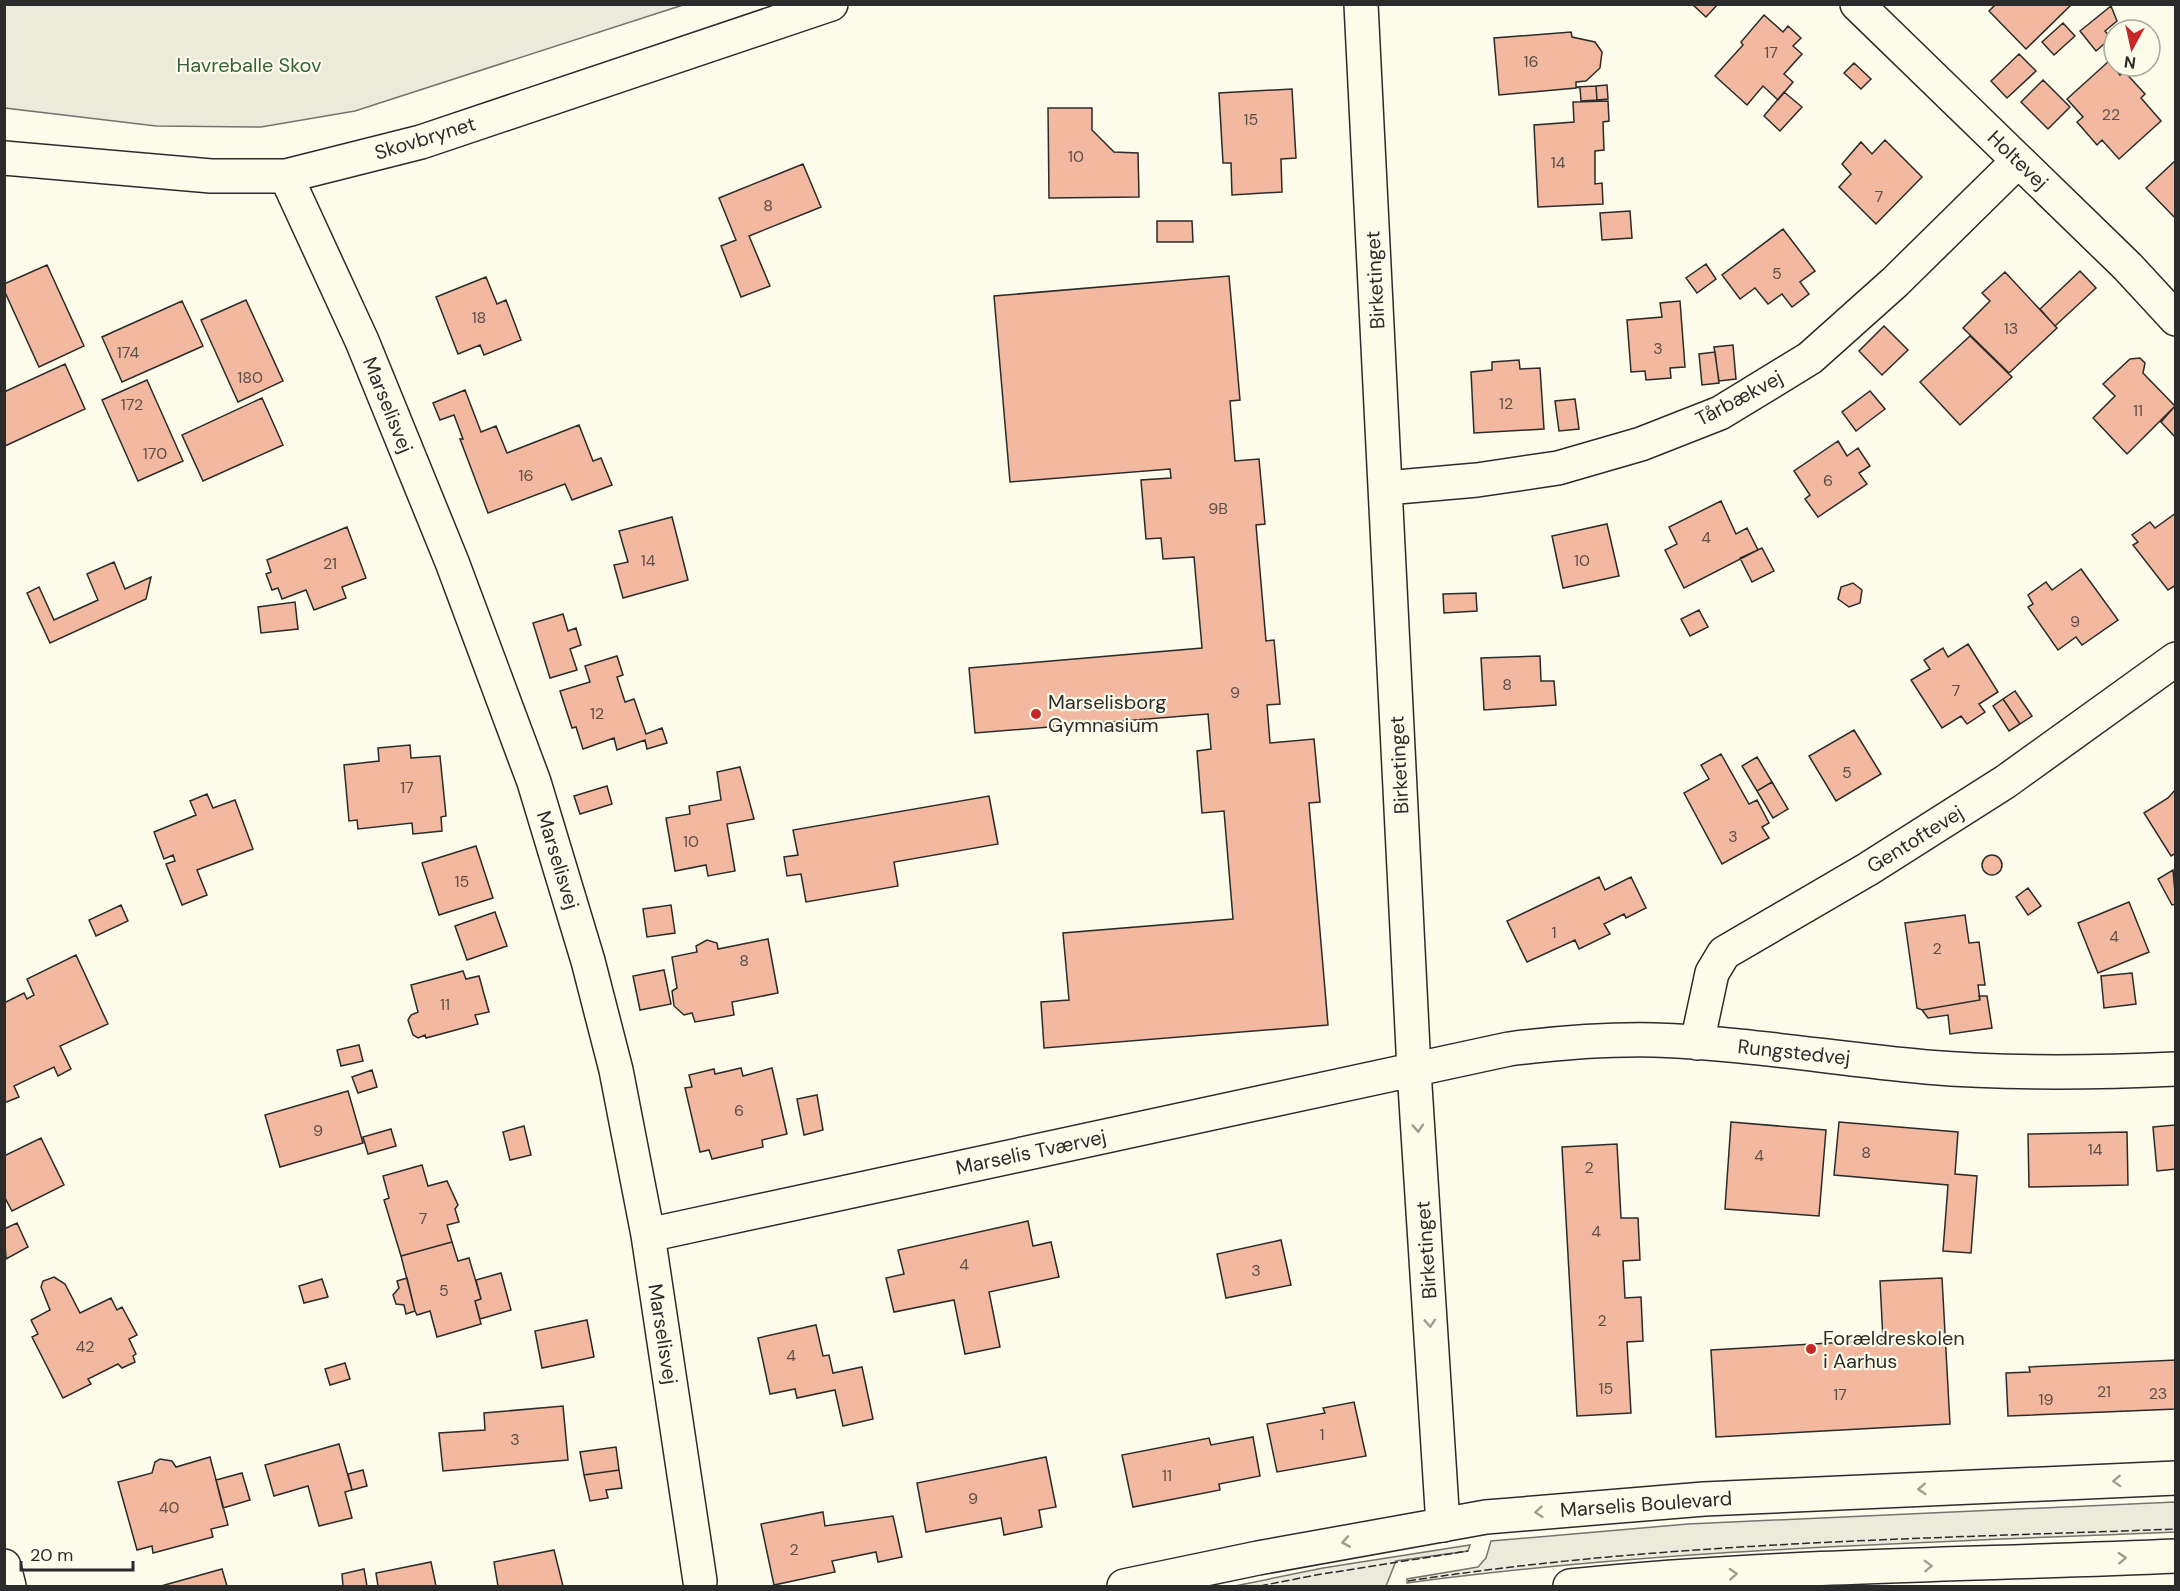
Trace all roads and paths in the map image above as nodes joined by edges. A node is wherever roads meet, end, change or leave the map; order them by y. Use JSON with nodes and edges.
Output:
{"nodes":[{"id":1,"x":831,"y":4,"type":"edge"},
{"id":2,"x":1361,"y":4,"type":"edge"},
{"id":3,"x":1857,"y":4,"type":"edge"},
{"id":4,"x":4,"y":158,"type":"edge"},
{"id":5,"x":2018,"y":161,"type":"junction"},
{"id":6,"x":286,"y":176,"type":"junction"},
{"id":7,"x":2175,"y":319,"type":"edge"},
{"id":8,"x":1386,"y":488,"type":"junction"},
{"id":9,"x":2175,"y":659,"type":"edge"},
{"id":10,"x":1697,"y":1043,"type":"junction"},
{"id":11,"x":2175,"y":1069,"type":"edge"},
{"id":12,"x":1414,"y":1070,"type":"junction"},
{"id":13,"x":648,"y":1235,"type":"junction"},
{"id":14,"x":2175,"y":1478,"type":"edge"},
{"id":15,"x":1443,"y":1525,"type":"junction"},
{"id":16,"x":2175,"y":1556,"type":"edge"},
{"id":17,"x":4,"y":1566,"type":"edge"},
{"id":18,"x":700,"y":1581,"type":"dead end"},
{"id":19,"x":9,"y":1587,"type":"edge"},
{"id":20,"x":1124,"y":1587,"type":"edge"},
{"id":21,"x":1570,"y":1587,"type":"edge"}],
"edges":[{"from":1,"to":6,"type":"street","name":"Skovbrynet"},
{"from":2,"to":8,"type":"street","name":"Birketinget"},
{"from":3,"to":5,"type":"street","name":"Holtevej"},
{"from":4,"to":6,"type":"street","name":"Skovbrynet"},
{"from":5,"to":7,"type":"street","name":"Holtevej"},
{"from":5,"to":8,"type":"street","name":"Tårbækvej"},
{"from":6,"to":13,"type":"street","name":"Marselisvej"},
{"from":8,"to":12,"type":"street","name":"Birketinget"},
{"from":9,"to":10,"type":"street","name":"Gentoftevej"},
{"from":10,"to":11,"type":"street","name":"Rungstedvej"},
{"from":10,"to":12,"type":"street","name":"Rungstedvej"},
{"from":12,"to":13,"type":"street","name":"Marselis Tværvej"},
{"from":12,"to":15,"type":"street","name":"Birketinget","one_way":true},
{"from":13,"to":18,"type":"street","name":"Marselisvej"},
{"from":14,"to":15,"type":"street","name":"Marselis Boulevard","one_way":true},
{"from":15,"to":20,"type":"street","name":"Marselis Boulevard","one_way":true},
{"from":21,"to":16,"type":"street","one_way":true},
{"from":17,"to":19,"type":"street"}]}
